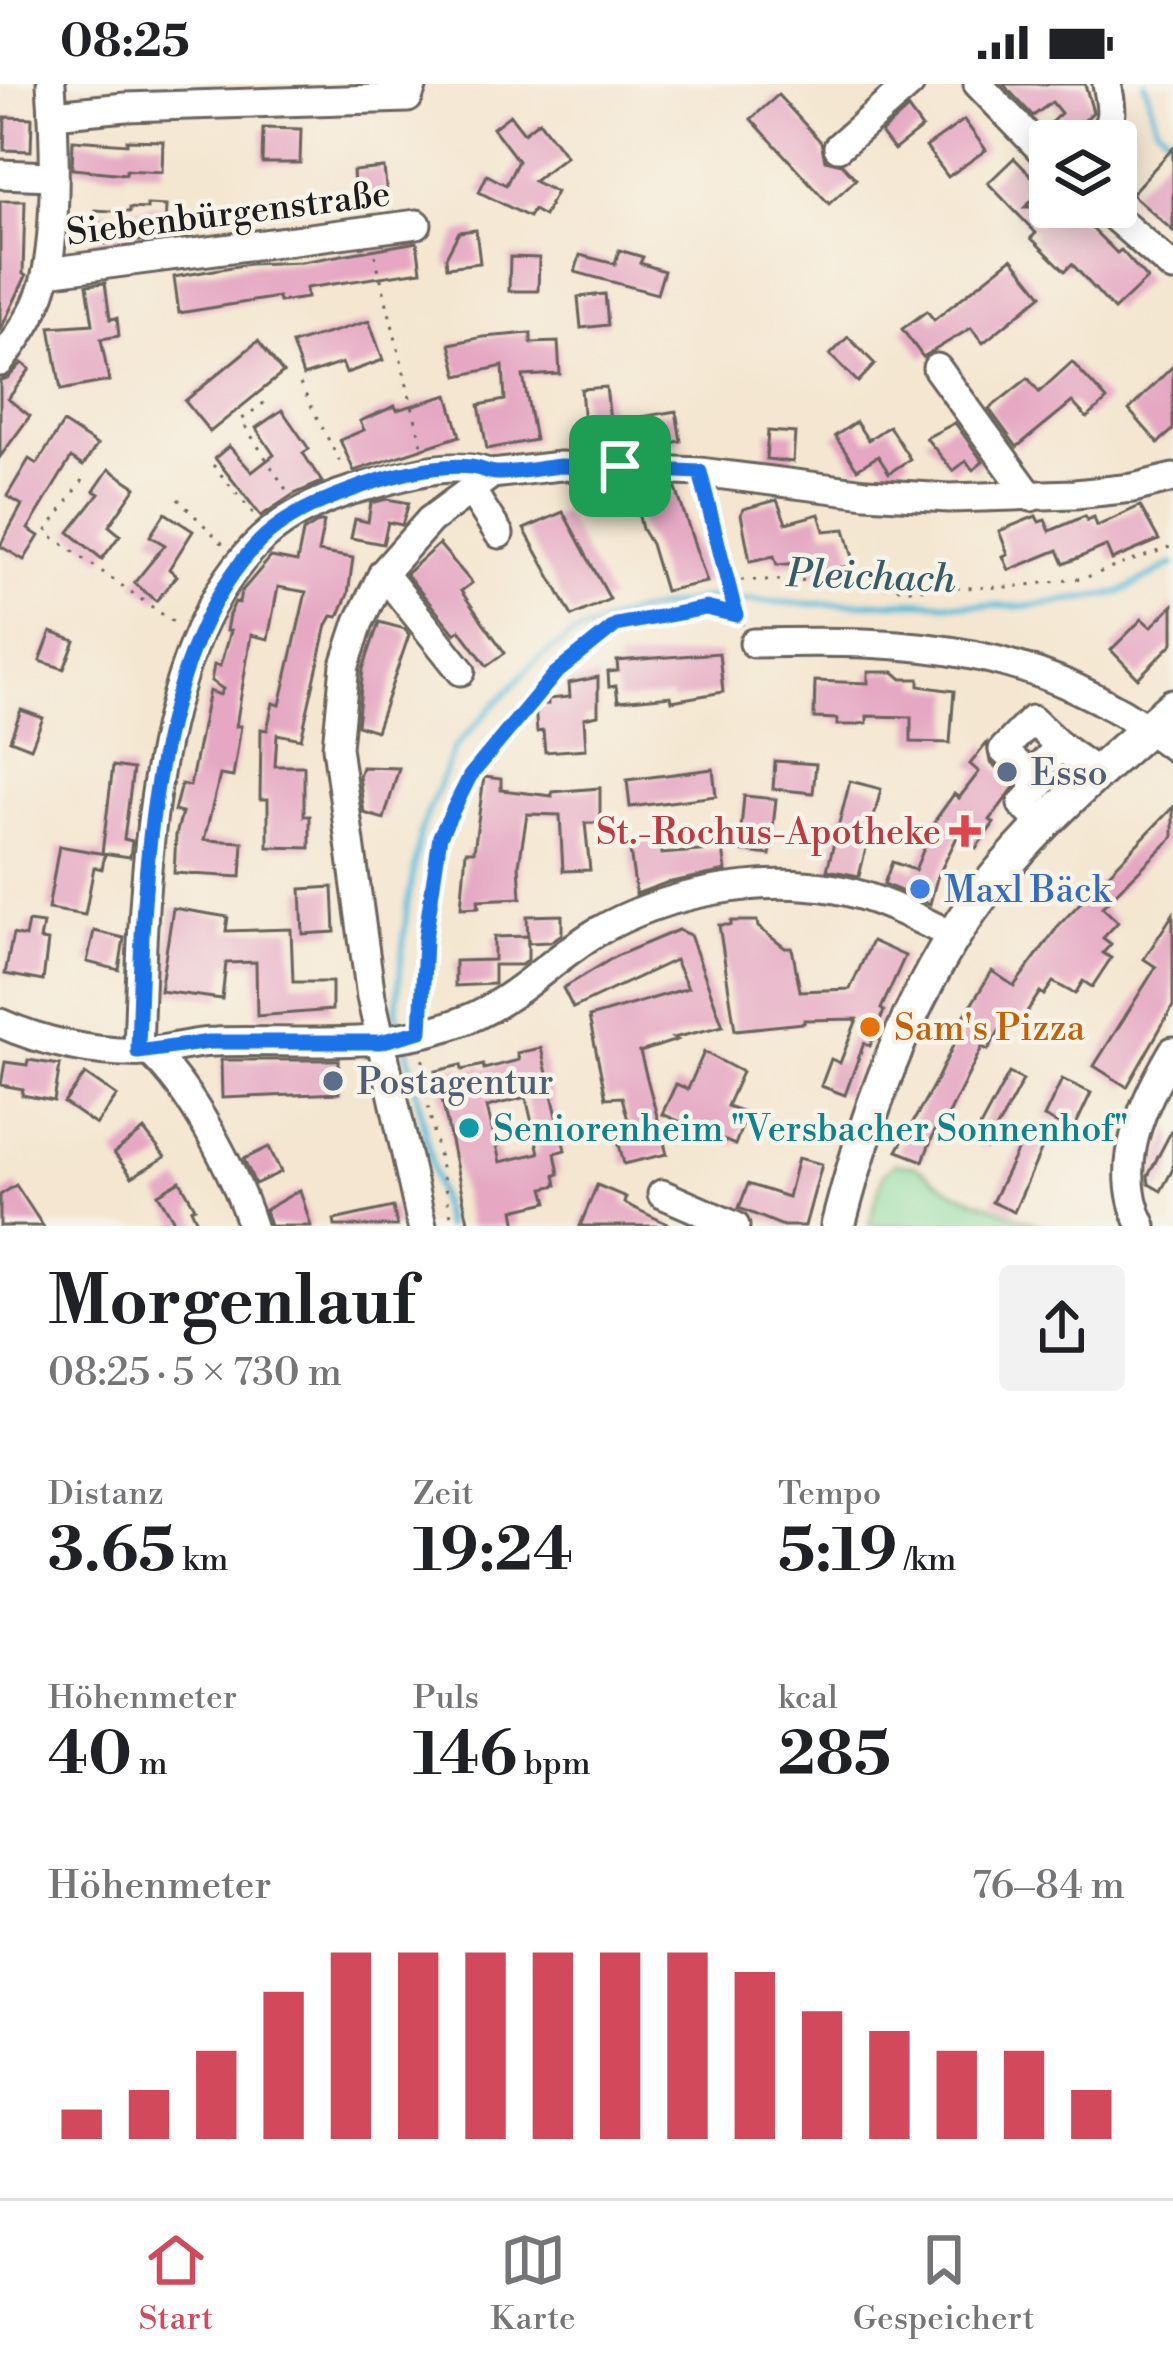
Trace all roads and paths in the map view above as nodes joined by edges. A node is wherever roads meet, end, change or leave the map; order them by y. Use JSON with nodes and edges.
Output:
{"nodes":[{"id":1,"x":51,"y":84,"type":"edge"},
{"id":2,"x":412,"y":84,"type":"edge"},
{"id":3,"x":910,"y":84,"type":"edge"},
{"id":4,"x":978,"y":84,"type":"edge"},
{"id":5,"x":1107,"y":84,"type":"edge"},
{"id":6,"x":53,"y":114,"type":"junction"},
{"id":7,"x":1111,"y":120,"type":"edge"},
{"id":8,"x":1029,"y":137,"type":"edge"},
{"id":9,"x":838,"y":147,"type":"dead end"},
{"id":10,"x":0,"y":174,"type":"edge"},
{"id":11,"x":52,"y":176,"type":"junction"},
{"id":12,"x":417,"y":224,"type":"dead end"},
{"id":13,"x":1127,"y":228,"type":"edge"},
{"id":14,"x":376,"y":259,"type":"dead end"},
{"id":15,"x":1173,"y":268,"type":"edge"},
{"id":16,"x":47,"y":272,"type":"junction"},
{"id":17,"x":0,"y":362,"type":"edge"},
{"id":18,"x":937,"y":368,"type":"dead end"},
{"id":19,"x":300,"y":384,"type":"dead end"},
{"id":20,"x":264,"y":403,"type":"dead end"},
{"id":21,"x":213,"y":465,"type":"dead end"},
{"id":22,"x":428,"y":470,"type":"junction"},
{"id":23,"x":700,"y":472,"type":"junction"},
{"id":24,"x":1173,"y":478,"type":"edge"},
{"id":25,"x":83,"y":480,"type":"dead end"},
{"id":26,"x":482,"y":482,"type":"junction"},
{"id":27,"x":354,"y":489,"type":"junction"},
{"id":28,"x":1030,"y":496,"type":"junction"},
{"id":29,"x":178,"y":499,"type":"dead end"},
{"id":30,"x":301,"y":512,"type":"junction"},
{"id":31,"x":258,"y":520,"type":"dead end"},
{"id":32,"x":500,"y":534,"type":"dead end"},
{"id":33,"x":1173,"y":546,"type":"edge"},
{"id":34,"x":241,"y":562,"type":"junction"},
{"id":35,"x":383,"y":573,"type":"junction"},
{"id":36,"x":729,"y":580,"type":"junction"},
{"id":37,"x":950,"y":580,"type":"dead end"},
{"id":38,"x":948,"y":589,"type":"junction"},
{"id":39,"x":196,"y":638,"type":"junction"},
{"id":40,"x":754,"y":643,"type":"dead end"},
{"id":41,"x":461,"y":671,"type":"dead end"},
{"id":42,"x":1164,"y":727,"type":"edge"},
{"id":43,"x":1060,"y":746,"type":"junction"},
{"id":44,"x":1098,"y":773,"type":"junction"},
{"id":45,"x":1030,"y":776,"type":"junction"},
{"id":46,"x":1043,"y":825,"type":"junction"},
{"id":47,"x":955,"y":937,"type":"junction"},
{"id":48,"x":0,"y":1023,"type":"edge"},
{"id":49,"x":417,"y":1032,"type":"junction"},
{"id":50,"x":380,"y":1042,"type":"junction"},
{"id":51,"x":1173,"y":1051,"type":"edge"},
{"id":52,"x":143,"y":1052,"type":"junction"},
{"id":53,"x":662,"y":1194,"type":"dead end"},
{"id":54,"x":252,"y":1226,"type":"edge"},
{"id":55,"x":422,"y":1226,"type":"edge"},
{"id":56,"x":453,"y":1226,"type":"edge"},
{"id":57,"x":735,"y":1226,"type":"edge"},
{"id":58,"x":838,"y":1226,"type":"edge"},
{"id":59,"x":1142,"y":1226,"type":"edge"}],
"edges":[{"from":1,"to":6,"type":"street"},
{"from":2,"to":6,"type":"street"},
{"from":3,"to":9,"type":"street"},
{"from":4,"to":8,"type":"street"},
{"from":5,"to":7,"type":"street"},
{"from":6,"to":11,"type":"street"},
{"from":10,"to":11,"type":"street"},
{"from":11,"to":16,"type":"street"},
{"from":12,"to":16,"type":"street","name":"Siebenbürgenstraße"},
{"from":13,"to":15,"type":"street"},
{"from":14,"to":22,"type":"path"},
{"from":16,"to":17,"type":"street"},
{"from":18,"to":28,"type":"street"},
{"from":19,"to":27,"type":"path"},
{"from":20,"to":30,"type":"path"},
{"from":21,"to":31,"type":"path"},
{"from":22,"to":26,"type":"street"},
{"from":22,"to":27,"type":"street"},
{"from":23,"to":26,"type":"street"},
{"from":23,"to":28,"type":"street"},
{"from":23,"to":36,"type":"path"},
{"from":24,"to":28,"type":"street"},
{"from":25,"to":39,"type":"path"},
{"from":26,"to":32,"type":"street"},
{"from":26,"to":35,"type":"street"},
{"from":27,"to":30,"type":"street"},
{"from":29,"to":34,"type":"path"},
{"from":30,"to":34,"type":"street"},
{"from":33,"to":38,"type":"path"},
{"from":34,"to":39,"type":"street"},
{"from":35,"to":41,"type":"street"},
{"from":35,"to":50,"type":"street"},
{"from":36,"to":38,"type":"path"},
{"from":36,"to":49,"type":"path"},
{"from":37,"to":38,"type":"path"},
{"from":39,"to":52,"type":"street"},
{"from":40,"to":42,"type":"street"},
{"from":42,"to":44,"type":"main road"},
{"from":43,"to":44,"type":"street"},
{"from":43,"to":45,"type":"street"},
{"from":43,"to":45,"type":"street"},
{"from":44,"to":46,"type":"main road"},
{"from":45,"to":46,"type":"street"},
{"from":46,"to":47,"type":"main road"},
{"from":47,"to":49,"type":"street"},
{"from":47,"to":58,"type":"main road"},
{"from":48,"to":52,"type":"street"},
{"from":49,"to":50,"type":"street"},
{"from":49,"to":56,"type":"path"},
{"from":50,"to":52,"type":"street"},
{"from":50,"to":55,"type":"street"},
{"from":51,"to":59,"type":"street"},
{"from":52,"to":54,"type":"street"},
{"from":53,"to":57,"type":"street"}]}
